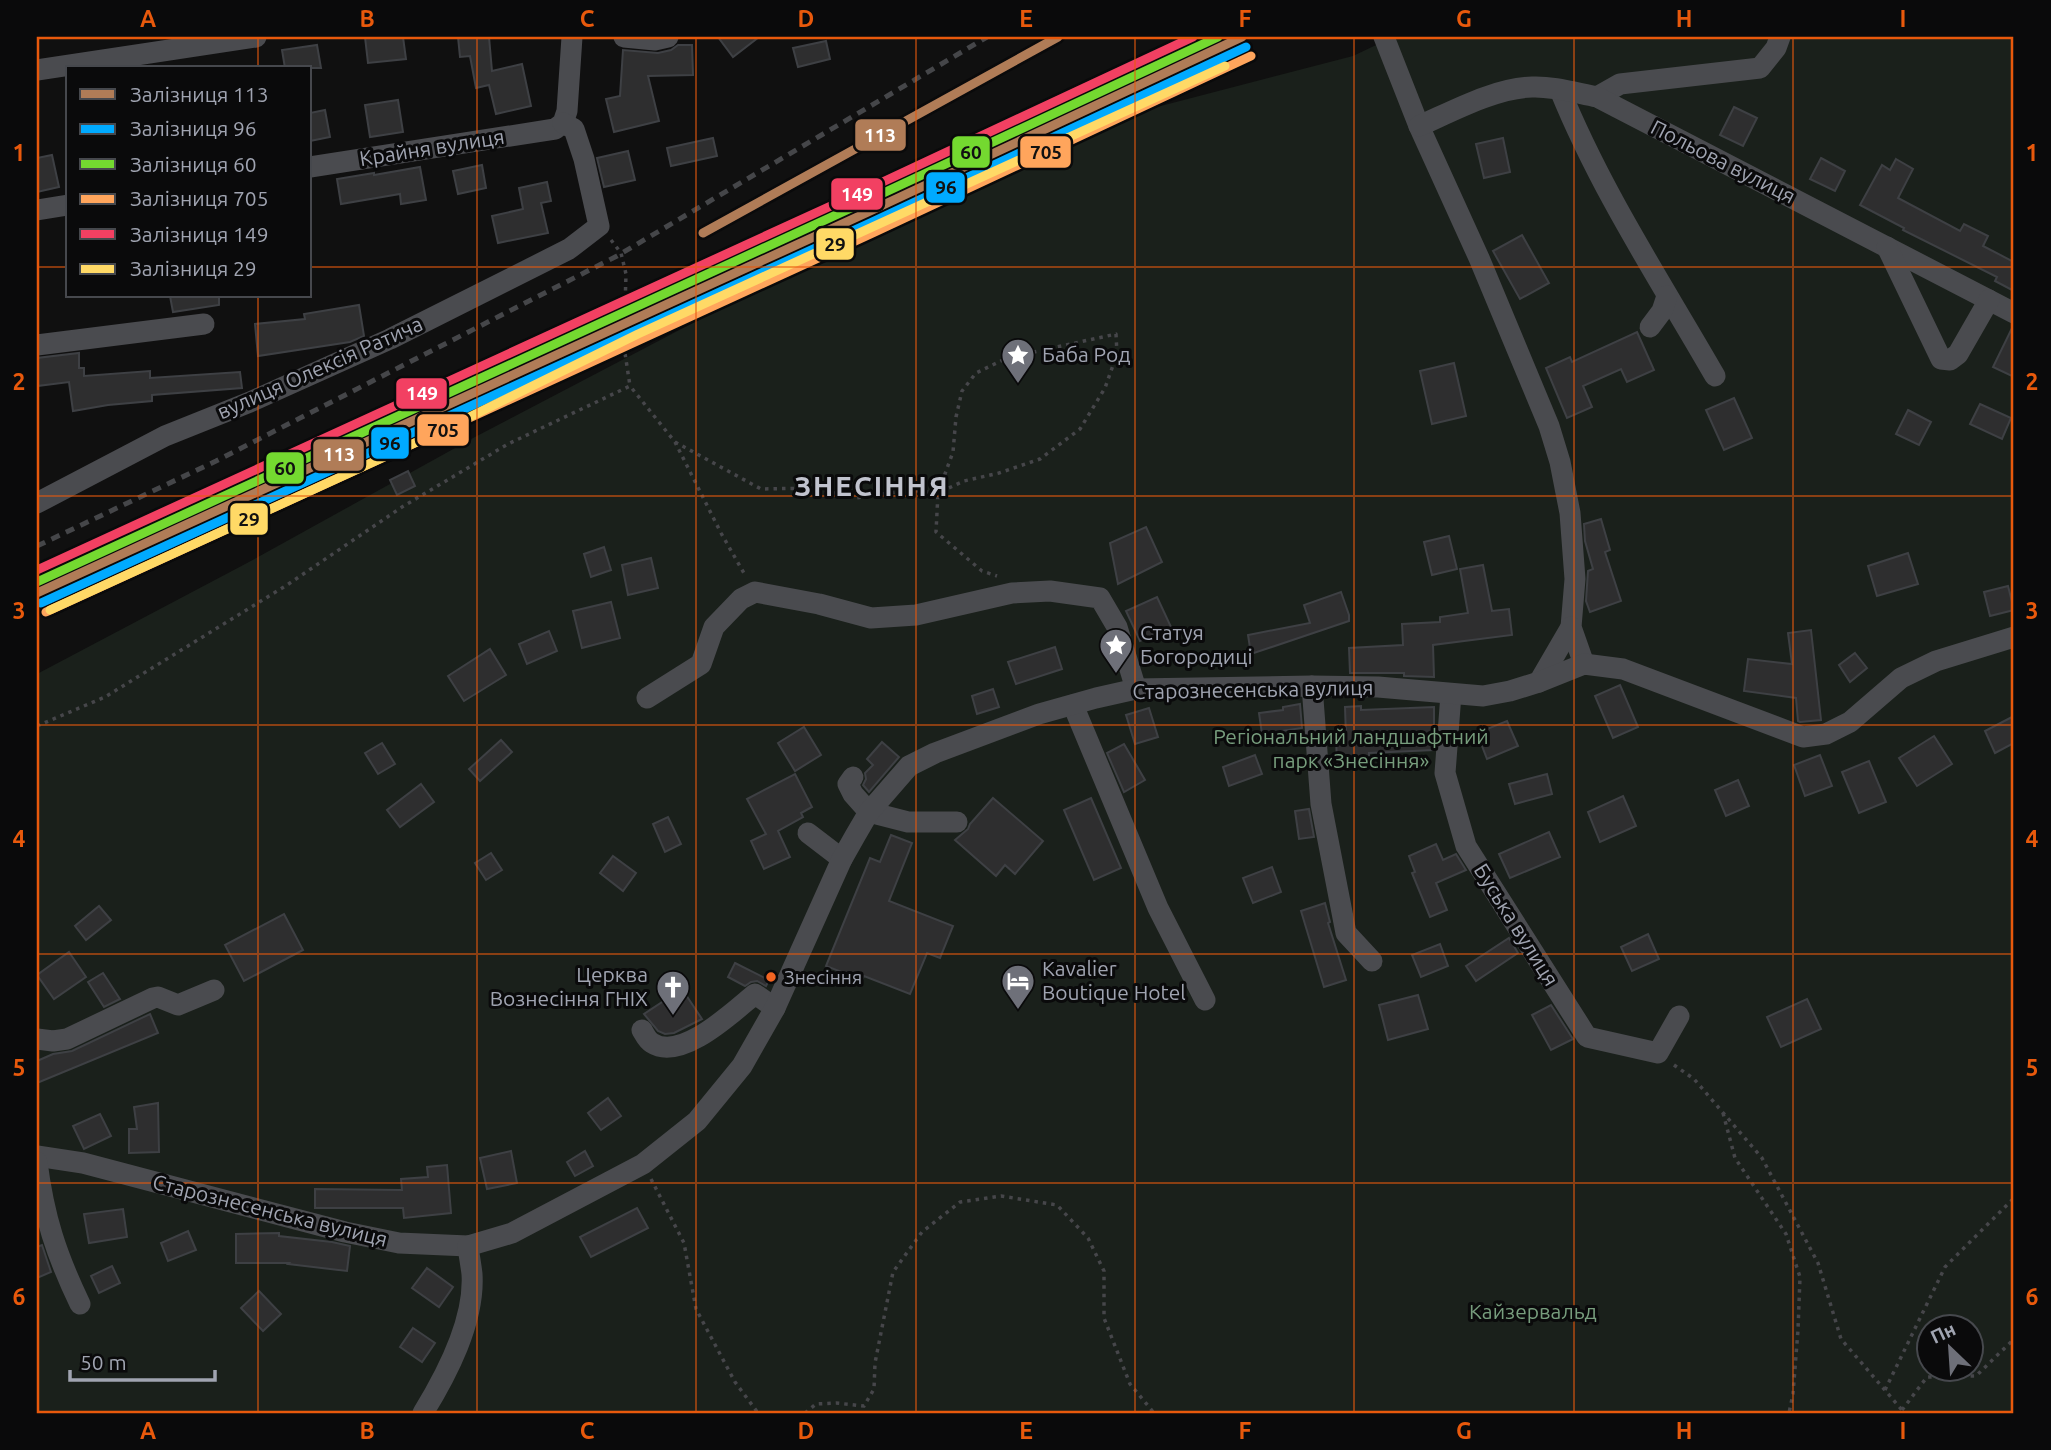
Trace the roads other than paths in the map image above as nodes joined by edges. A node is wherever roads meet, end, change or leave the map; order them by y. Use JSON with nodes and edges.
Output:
{"nodes":[{"id":1,"x":256,"y":37,"type":"edge"},
{"id":2,"x":572,"y":37,"type":"edge"},
{"id":3,"x":624,"y":37,"type":"edge"},
{"id":4,"x":667,"y":37,"type":"edge"},
{"id":5,"x":1384,"y":37,"type":"edge"},
{"id":6,"x":1780,"y":37,"type":"edge"},
{"id":7,"x":37,"y":70,"type":"edge"},
{"id":8,"x":1560,"y":90,"type":"junction"},
{"id":9,"x":1597,"y":97,"type":"junction"},
{"id":10,"x":559,"y":126,"type":"junction"},
{"id":11,"x":1419,"y":126,"type":"junction"},
{"id":12,"x":312,"y":167,"type":"edge"},
{"id":13,"x":66,"y":205,"type":"edge"},
{"id":14,"x":37,"y":210,"type":"edge"},
{"id":15,"x":1887,"y":247,"type":"junction"},
{"id":16,"x":1667,"y":296,"type":"junction"},
{"id":17,"x":1989,"y":300,"type":"junction"},
{"id":18,"x":2014,"y":313,"type":"edge"},
{"id":19,"x":204,"y":324,"type":"dead end"},
{"id":20,"x":1650,"y":327,"type":"dead end"},
{"id":21,"x":37,"y":345,"type":"edge"},
{"id":22,"x":1714,"y":376,"type":"dead end"},
{"id":23,"x":37,"y":503,"type":"edge"},
{"id":24,"x":1571,"y":626,"type":"junction"},
{"id":25,"x":2014,"y":637,"type":"edge"},
{"id":26,"x":1584,"y":663,"type":"junction"},
{"id":27,"x":1539,"y":682,"type":"junction"},
{"id":28,"x":1312,"y":686,"type":"junction"},
{"id":29,"x":1136,"y":689,"type":"junction"},
{"id":30,"x":1451,"y":694,"type":"junction"},
{"id":31,"x":647,"y":698,"type":"dead end"},
{"id":32,"x":1073,"y":705,"type":"junction"},
{"id":33,"x":853,"y":777,"type":"dead end"},
{"id":34,"x":869,"y":813,"type":"junction"},
{"id":35,"x":957,"y":821,"type":"dead end"},
{"id":36,"x":808,"y":833,"type":"dead end"},
{"id":37,"x":842,"y":859,"type":"junction"},
{"id":38,"x":1372,"y":961,"type":"dead end"},
{"id":39,"x":214,"y":990,"type":"dead end"},
{"id":40,"x":1205,"y":1000,"type":"dead end"},
{"id":41,"x":775,"y":1008,"type":"junction"},
{"id":42,"x":1679,"y":1016,"type":"dead end"},
{"id":43,"x":642,"y":1030,"type":"dead end"},
{"id":44,"x":37,"y":1039,"type":"edge"},
{"id":45,"x":37,"y":1156,"type":"edge"},
{"id":46,"x":37,"y":1162,"type":"edge"},
{"id":47,"x":468,"y":1246,"type":"junction"},
{"id":48,"x":80,"y":1304,"type":"dead end"},
{"id":49,"x":423,"y":1413,"type":"edge"}],
"edges":[{"from":1,"to":7,"type":"street"},
{"from":2,"to":10,"type":"street"},
{"from":3,"to":4,"type":"street"},
{"from":5,"to":11,"type":"street"},
{"from":6,"to":9,"type":"street"},
{"from":8,"to":9,"type":"street","name":"Польова вулиця"},
{"from":8,"to":11,"type":"street","name":"Польова вулиця"},
{"from":8,"to":16,"type":"street"},
{"from":9,"to":15,"type":"street","name":"Польова вулиця"},
{"from":10,"to":12,"type":"street","name":"Крайня вулиця"},
{"from":10,"to":23,"type":"street","name":"вулиця Олексія Ратича"},
{"from":11,"to":24,"type":"street"},
{"from":13,"to":14,"type":"street"},
{"from":15,"to":17,"type":"street","name":"Польова вулиця"},
{"from":15,"to":17,"type":"street"},
{"from":16,"to":20,"type":"street"},
{"from":16,"to":22,"type":"street"},
{"from":17,"to":18,"type":"street","name":"Польова вулиця"},
{"from":19,"to":21,"type":"street"},
{"from":24,"to":26,"type":"street"},
{"from":24,"to":27,"type":"street"},
{"from":25,"to":26,"type":"street"},
{"from":26,"to":27,"type":"street","name":"Старознесенська вулиця"},
{"from":27,"to":30,"type":"street","name":"Старознесенська вулиця"},
{"from":28,"to":29,"type":"street","name":"Старознесенська вулиця"},
{"from":28,"to":30,"type":"street","name":"Старознесенська вулиця"},
{"from":28,"to":38,"type":"street"},
{"from":29,"to":31,"type":"street"},
{"from":29,"to":32,"type":"street","name":"Старознесенська вулиця"},
{"from":30,"to":42,"type":"street","name":"Буська вулиця"},
{"from":32,"to":34,"type":"street","name":"Старознесенська вулиця"},
{"from":32,"to":40,"type":"street"},
{"from":33,"to":34,"type":"street"},
{"from":34,"to":35,"type":"street"},
{"from":34,"to":37,"type":"street","name":"Старознесенська вулиця"},
{"from":36,"to":37,"type":"street"},
{"from":37,"to":41,"type":"street","name":"Старознесенська вулиця"},
{"from":39,"to":44,"type":"street"},
{"from":41,"to":43,"type":"street"},
{"from":41,"to":47,"type":"street","name":"Старознесенська вулиця"},
{"from":45,"to":47,"type":"street","name":"Старознесенська вулиця"},
{"from":46,"to":48,"type":"street"},
{"from":47,"to":49,"type":"street"}]}
